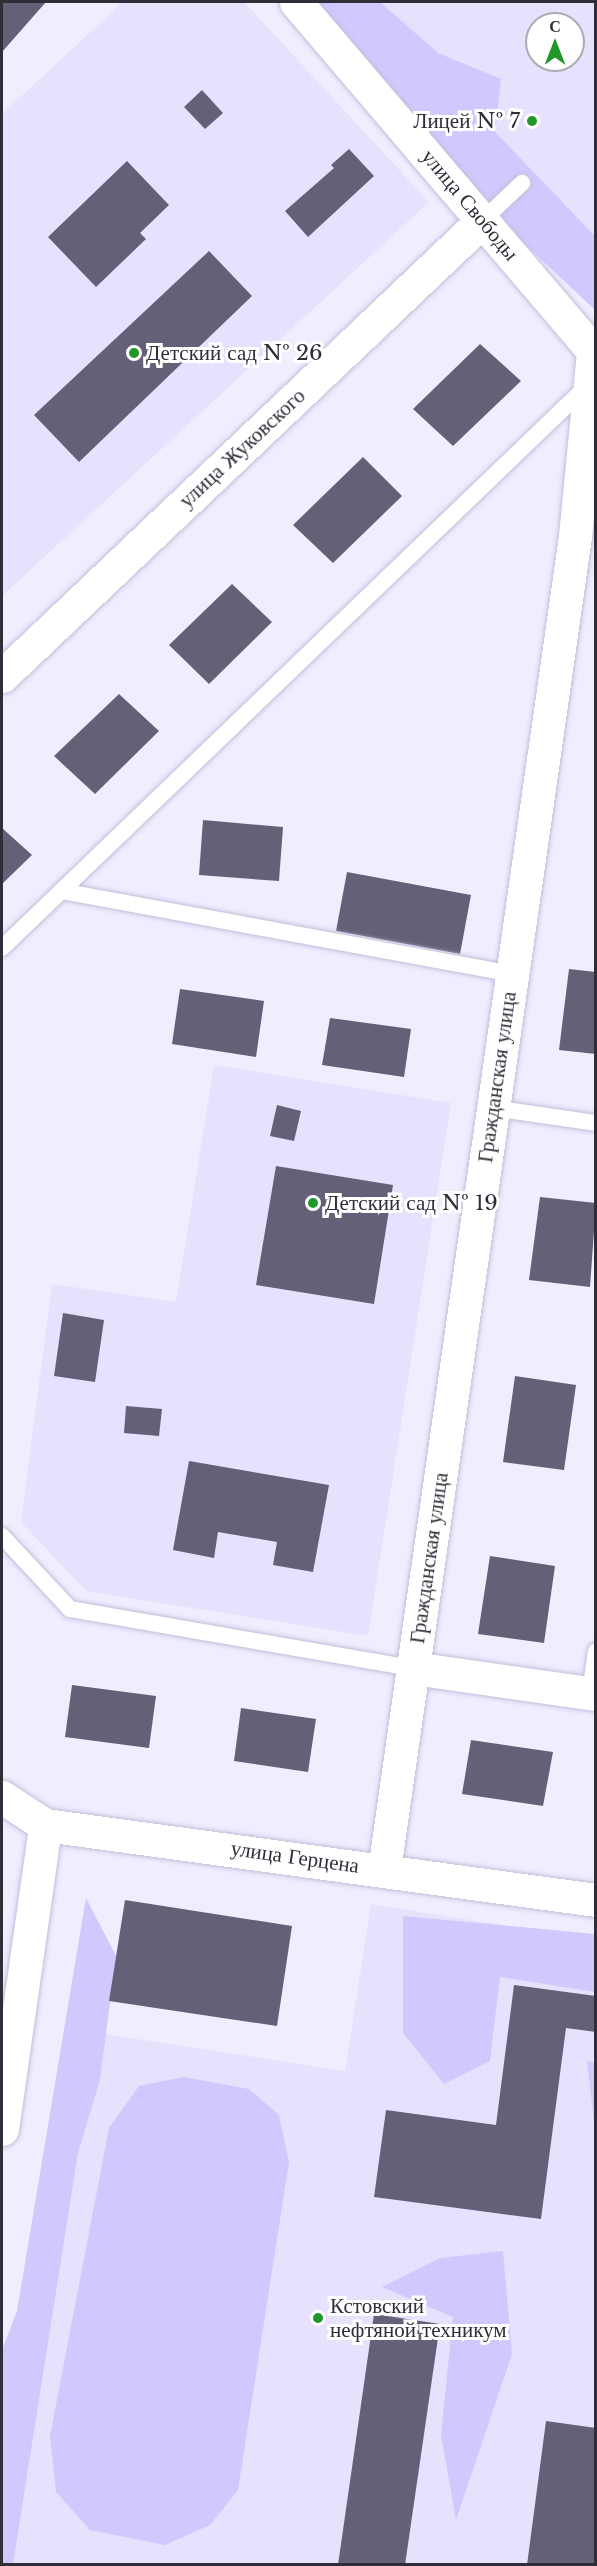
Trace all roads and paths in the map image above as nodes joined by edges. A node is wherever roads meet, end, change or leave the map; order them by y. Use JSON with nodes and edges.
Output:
{"nodes":[{"id":1,"x":296,"y":2,"type":"edge"},
{"id":2,"x":522,"y":183,"type":"dead end"},
{"id":3,"x":483,"y":220,"type":"junction"},
{"id":4,"x":593,"y":364,"type":"edge"},
{"id":5,"x":585,"y":538,"type":"edge"},
{"id":6,"x":2,"y":676,"type":"edge"},
{"id":7,"x":61,"y":891,"type":"junction"},
{"id":8,"x":2,"y":948,"type":"edge"},
{"id":9,"x":512,"y":974,"type":"junction"},
{"id":10,"x":493,"y":1108,"type":"junction"},
{"id":11,"x":596,"y":1123,"type":"edge"},
{"id":12,"x":2,"y":1536,"type":"edge"},
{"id":13,"x":596,"y":1651,"type":"edge"},
{"id":14,"x":413,"y":1668,"type":"junction"},
{"id":15,"x":593,"y":1694,"type":"edge"},
{"id":16,"x":2,"y":1797,"type":"edge"},
{"id":17,"x":45,"y":1825,"type":"junction"},
{"id":18,"x":384,"y":1870,"type":"junction"},
{"id":19,"x":596,"y":1900,"type":"edge"},
{"id":20,"x":2,"y":2129,"type":"edge"}],
"edges":[{"from":1,"to":3,"type":"street","name":"улица Свободы"},
{"from":2,"to":3,"type":"lane"},
{"from":3,"to":4,"type":"street","name":"улица Свободы"},
{"from":3,"to":6,"type":"street","name":"улица Жуковского"},
{"from":4,"to":5,"type":"street","name":"Гражданская улица"},
{"from":4,"to":7,"type":"lane"},
{"from":5,"to":9,"type":"street","name":"Гражданская улица"},
{"from":7,"to":8,"type":"lane"},
{"from":7,"to":9,"type":"lane"},
{"from":9,"to":10,"type":"street","name":"Гражданская улица"},
{"from":10,"to":11,"type":"lane"},
{"from":10,"to":14,"type":"street","name":"Гражданская улица"},
{"from":12,"to":14,"type":"lane"},
{"from":13,"to":15,"type":"lane"},
{"from":14,"to":15,"type":"street"},
{"from":14,"to":18,"type":"street","name":"Гражданская улица"},
{"from":16,"to":17,"type":"street","name":"улица Герцена"},
{"from":17,"to":18,"type":"street","name":"улица Герцена"},
{"from":17,"to":20,"type":"street"},
{"from":18,"to":19,"type":"street","name":"улица Герцена"}]}
